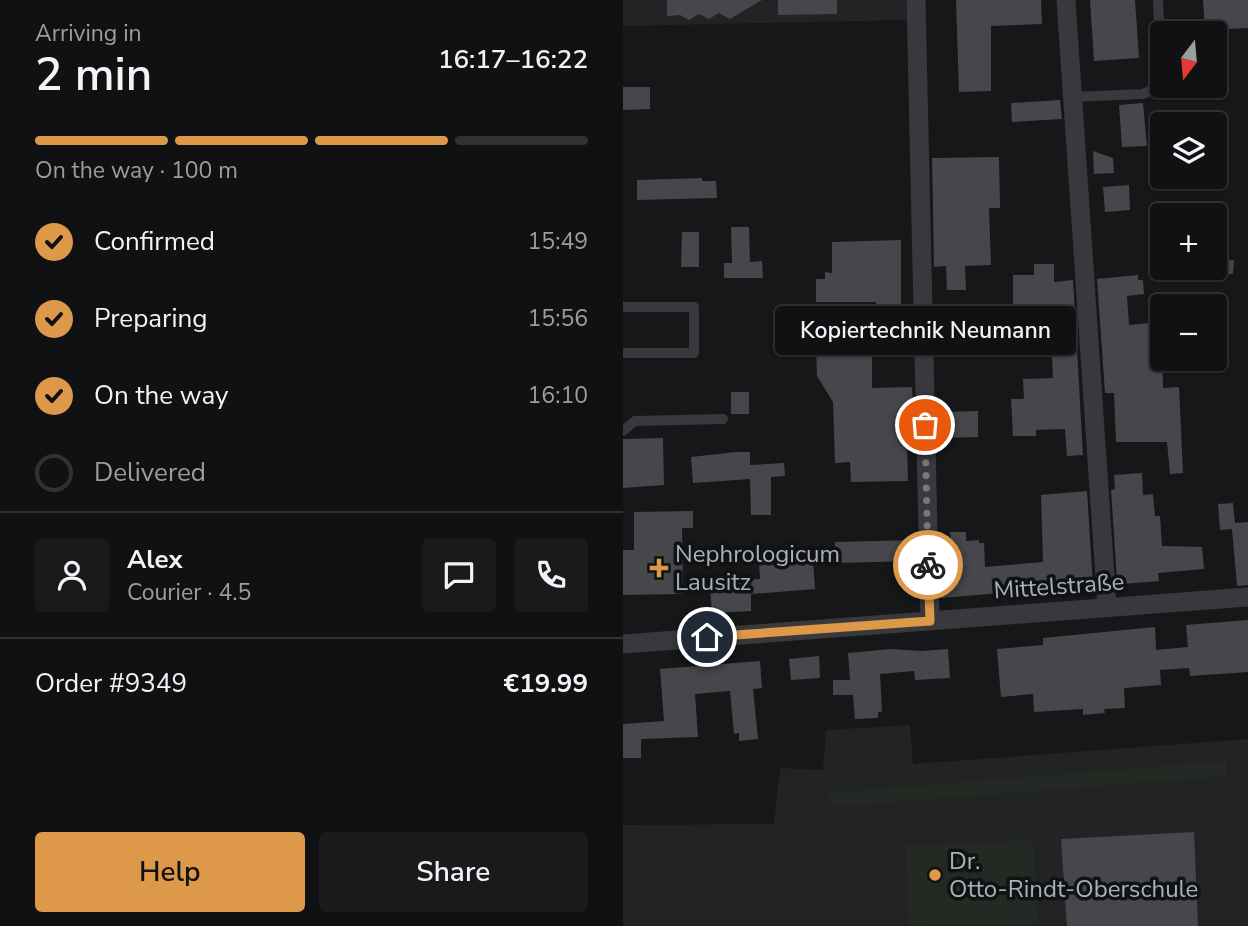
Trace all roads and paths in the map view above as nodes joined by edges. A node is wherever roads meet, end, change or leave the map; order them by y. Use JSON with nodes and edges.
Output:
{"nodes":[{"id":1,"x":916,"y":0,"type":"edge"},
{"id":2,"x":1066,"y":0,"type":"edge"},
{"id":3,"x":1158,"y":0,"type":"edge"},
{"id":4,"x":1073,"y":97,"type":"junction"},
{"id":5,"x":623,"y":307,"type":"edge"},
{"id":6,"x":623,"y":354,"type":"edge"},
{"id":7,"x":723,"y":419,"type":"dead end"},
{"id":8,"x":623,"y":431,"type":"edge"},
{"id":9,"x":1248,"y":597,"type":"edge"},
{"id":10,"x":1107,"y":607,"type":"junction"},
{"id":11,"x":930,"y":621,"type":"junction"},
{"id":12,"x":623,"y":644,"type":"edge"}],
"edges":[{"from":1,"to":11,"type":"street"},
{"from":2,"to":4,"type":"street"},
{"from":3,"to":4,"type":"lane"},
{"from":4,"to":10,"type":"street"},
{"from":5,"to":6,"type":"lane"},
{"from":7,"to":8,"type":"lane"},
{"from":9,"to":10,"type":"street","name":"Mittelstraße"},
{"from":10,"to":11,"type":"street","name":"Mittelstraße"},
{"from":11,"to":12,"type":"street","name":"Mittelstraße"}]}
